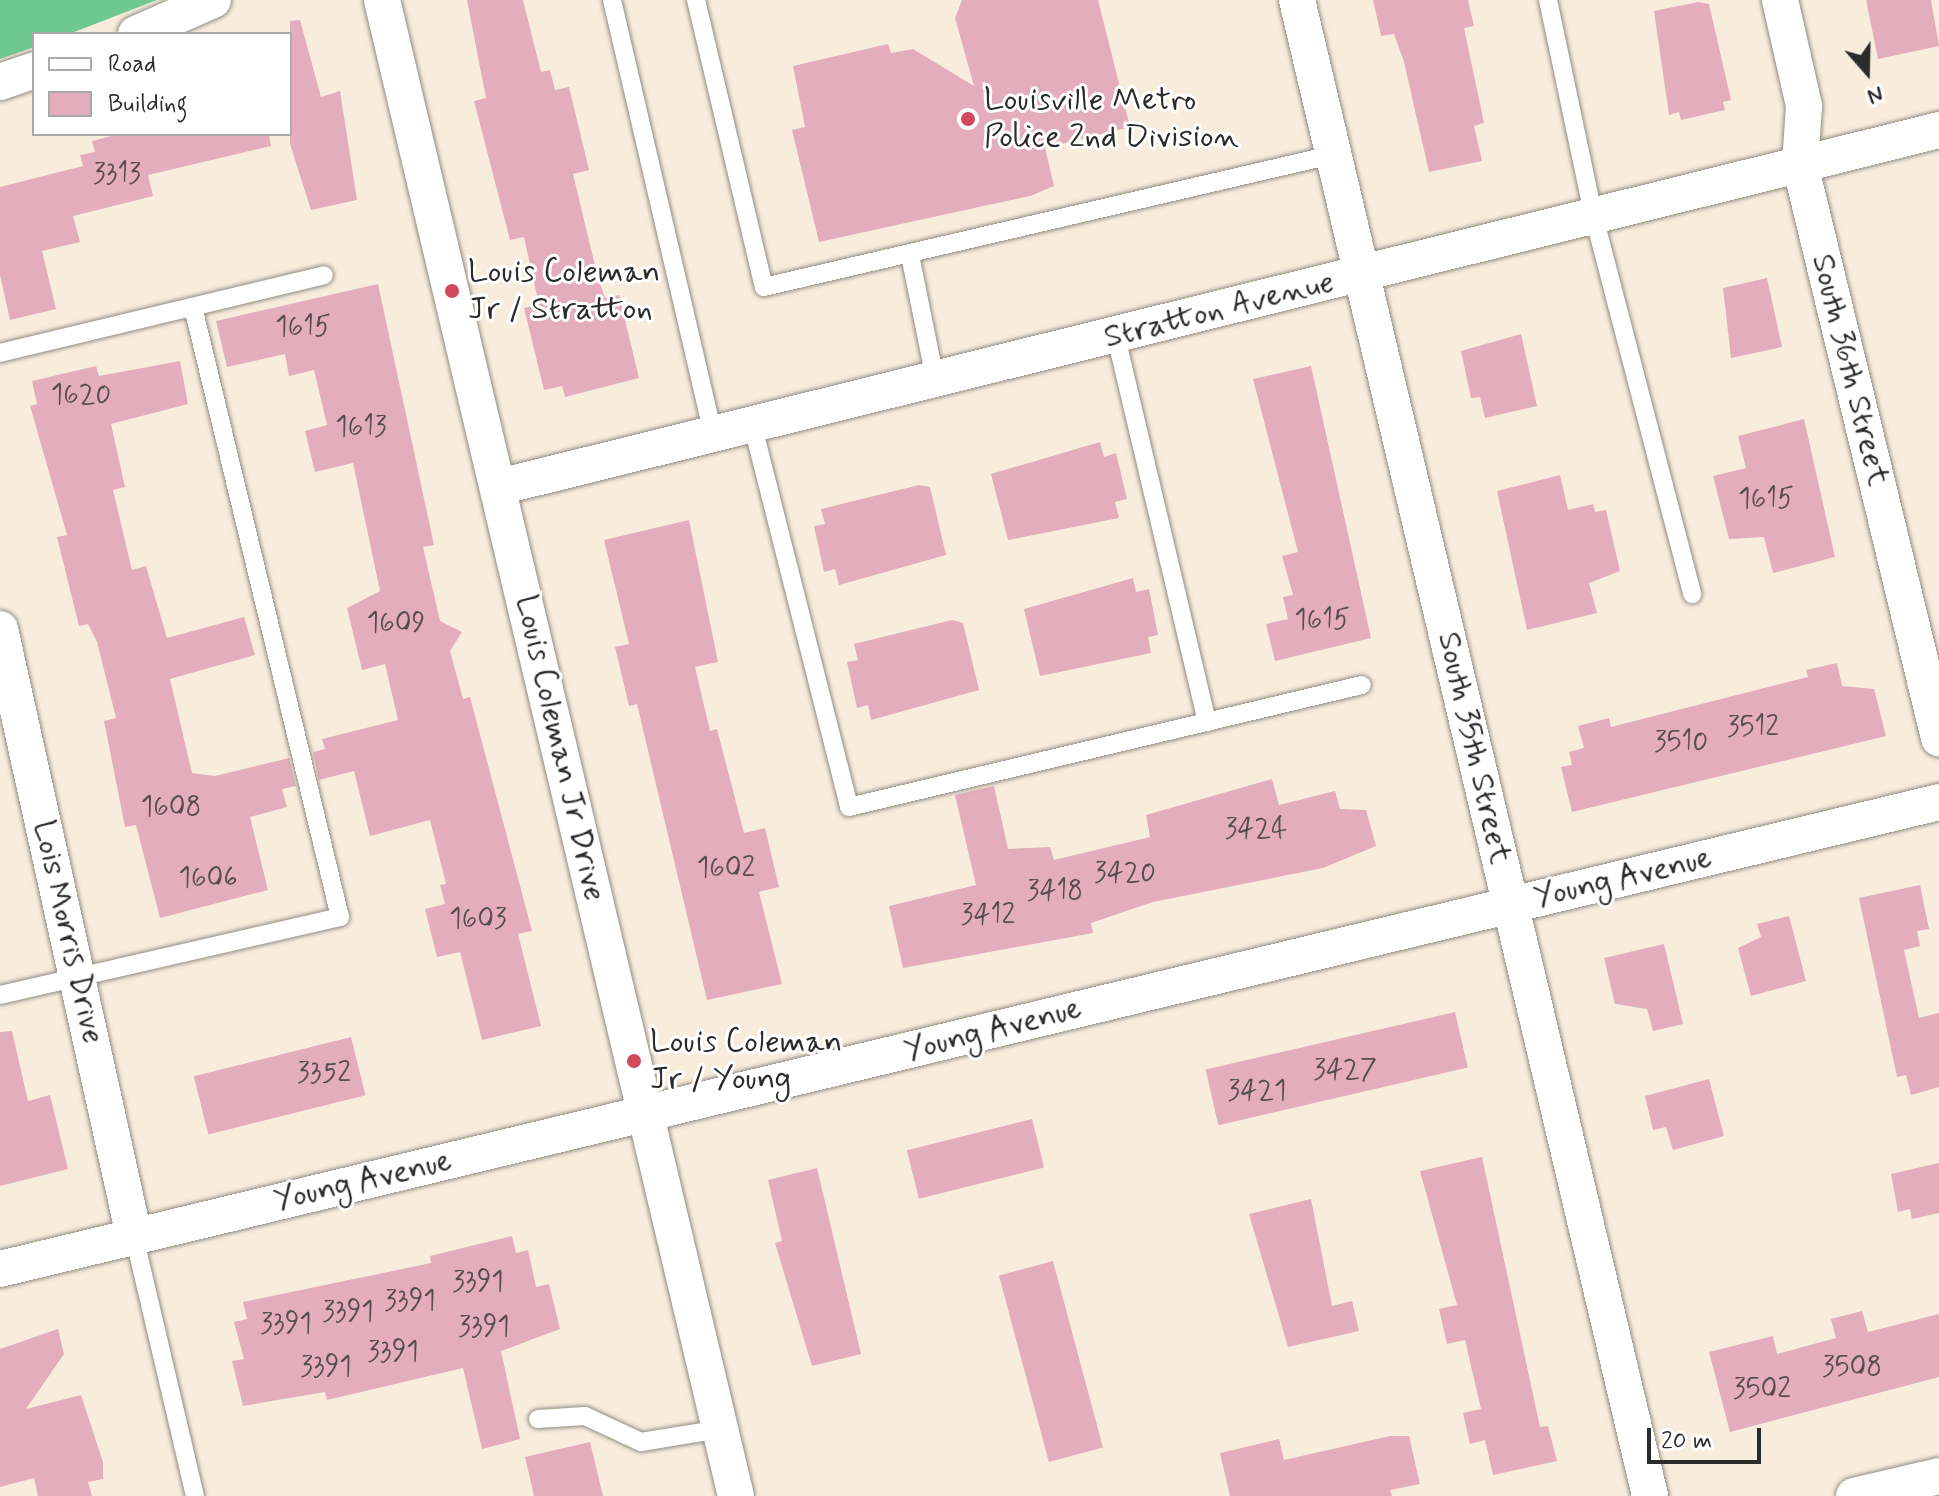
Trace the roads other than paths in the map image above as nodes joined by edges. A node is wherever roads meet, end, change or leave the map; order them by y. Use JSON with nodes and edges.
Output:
{"nodes":[{"id":1,"x":213,"y":0,"type":"edge"},
{"id":2,"x":382,"y":0,"type":"edge"},
{"id":3,"x":612,"y":0,"type":"edge"},
{"id":4,"x":696,"y":0,"type":"edge"},
{"id":5,"x":1297,"y":0,"type":"edge"},
{"id":6,"x":1548,"y":0,"type":"edge"},
{"id":7,"x":1780,"y":0,"type":"edge"},
{"id":8,"x":141,"y":32,"type":"edge"},
{"id":9,"x":32,"y":71,"type":"edge"},
{"id":10,"x":0,"y":82,"type":"edge"},
{"id":11,"x":1939,"y":130,"type":"edge"},
{"id":12,"x":1336,"y":154,"type":"junction"},
{"id":13,"x":1800,"y":164,"type":"junction"},
{"id":14,"x":1593,"y":213,"type":"junction"},
{"id":15,"x":910,"y":255,"type":"junction"},
{"id":16,"x":1365,"y":272,"type":"junction"},
{"id":17,"x":324,"y":275,"type":"dead end"},
{"id":18,"x":193,"y":307,"type":"junction"},
{"id":19,"x":1116,"y":337,"type":"junction"},
{"id":20,"x":0,"y":353,"type":"edge"},
{"id":21,"x":935,"y":379,"type":"junction"},
{"id":22,"x":752,"y":423,"type":"junction"},
{"id":23,"x":713,"y":434,"type":"junction"},
{"id":24,"x":499,"y":487,"type":"junction"},
{"id":25,"x":1692,"y":594,"type":"dead end"},
{"id":26,"x":0,"y":629,"type":"edge"},
{"id":27,"x":1362,"y":685,"type":"dead end"},
{"id":28,"x":1207,"y":722,"type":"junction"},
{"id":29,"x":1939,"y":738,"type":"edge"},
{"id":30,"x":1939,"y":802,"type":"edge"},
{"id":31,"x":1509,"y":905,"type":"junction"},
{"id":32,"x":79,"y":976,"type":"junction"},
{"id":33,"x":0,"y":995,"type":"edge"},
{"id":34,"x":646,"y":1114,"type":"junction"},
{"id":35,"x":134,"y":1236,"type":"junction"},
{"id":36,"x":0,"y":1269,"type":"edge"},
{"id":37,"x":538,"y":1419,"type":"dead end"},
{"id":38,"x":720,"y":1429,"type":"junction"},
{"id":39,"x":1939,"y":1476,"type":"edge"},
{"id":40,"x":195,"y":1496,"type":"edge"},
{"id":41,"x":736,"y":1496,"type":"edge"},
{"id":42,"x":1650,"y":1496,"type":"edge"},
{"id":43,"x":1854,"y":1496,"type":"edge"}],
"edges":[{"from":1,"to":8,"type":"street"},
{"from":2,"to":24,"type":"street","name":"Louis Coleman Jr Drive"},
{"from":3,"to":23,"type":"lane"},
{"from":4,"to":15,"type":"lane"},
{"from":5,"to":12,"type":"street","name":"South 35th Street"},
{"from":6,"to":14,"type":"lane"},
{"from":7,"to":13,"type":"street","name":"South 36th Street"},
{"from":9,"to":10,"type":"street"},
{"from":11,"to":13,"type":"street","name":"Stratton Avenue"},
{"from":12,"to":15,"type":"lane"},
{"from":12,"to":16,"type":"street","name":"South 35th Street"},
{"from":13,"to":14,"type":"street","name":"Stratton Avenue"},
{"from":13,"to":29,"type":"street","name":"South 36th Street"},
{"from":14,"to":16,"type":"street","name":"Stratton Avenue"},
{"from":14,"to":25,"type":"lane"},
{"from":15,"to":21,"type":"lane"},
{"from":16,"to":19,"type":"street","name":"Stratton Avenue"},
{"from":16,"to":31,"type":"street","name":"South 35th Street"},
{"from":17,"to":18,"type":"lane"},
{"from":18,"to":20,"type":"lane"},
{"from":18,"to":32,"type":"lane"},
{"from":19,"to":21,"type":"street","name":"Stratton Avenue"},
{"from":19,"to":28,"type":"lane"},
{"from":21,"to":22,"type":"street","name":"Stratton Avenue"},
{"from":22,"to":23,"type":"street","name":"Stratton Avenue"},
{"from":22,"to":28,"type":"lane"},
{"from":23,"to":24,"type":"street","name":"Stratton Avenue"},
{"from":24,"to":34,"type":"street","name":"Louis Coleman Jr Drive"},
{"from":26,"to":32,"type":"street","name":"Lois Morris Drive"},
{"from":27,"to":28,"type":"lane"},
{"from":30,"to":31,"type":"street","name":"Young Avenue"},
{"from":31,"to":34,"type":"street","name":"Young Avenue"},
{"from":31,"to":42,"type":"street","name":"South 35th Street"},
{"from":32,"to":33,"type":"lane"},
{"from":32,"to":35,"type":"street","name":"Lois Morris Drive"},
{"from":34,"to":35,"type":"street","name":"Young Avenue"},
{"from":34,"to":38,"type":"street","name":"Louis Coleman Jr Drive"},
{"from":35,"to":36,"type":"street","name":"Young Avenue"},
{"from":35,"to":40,"type":"lane"},
{"from":37,"to":38,"type":"lane"},
{"from":38,"to":41,"type":"street","name":"Louis Coleman Jr Drive"},
{"from":39,"to":43,"type":"street"}]}
